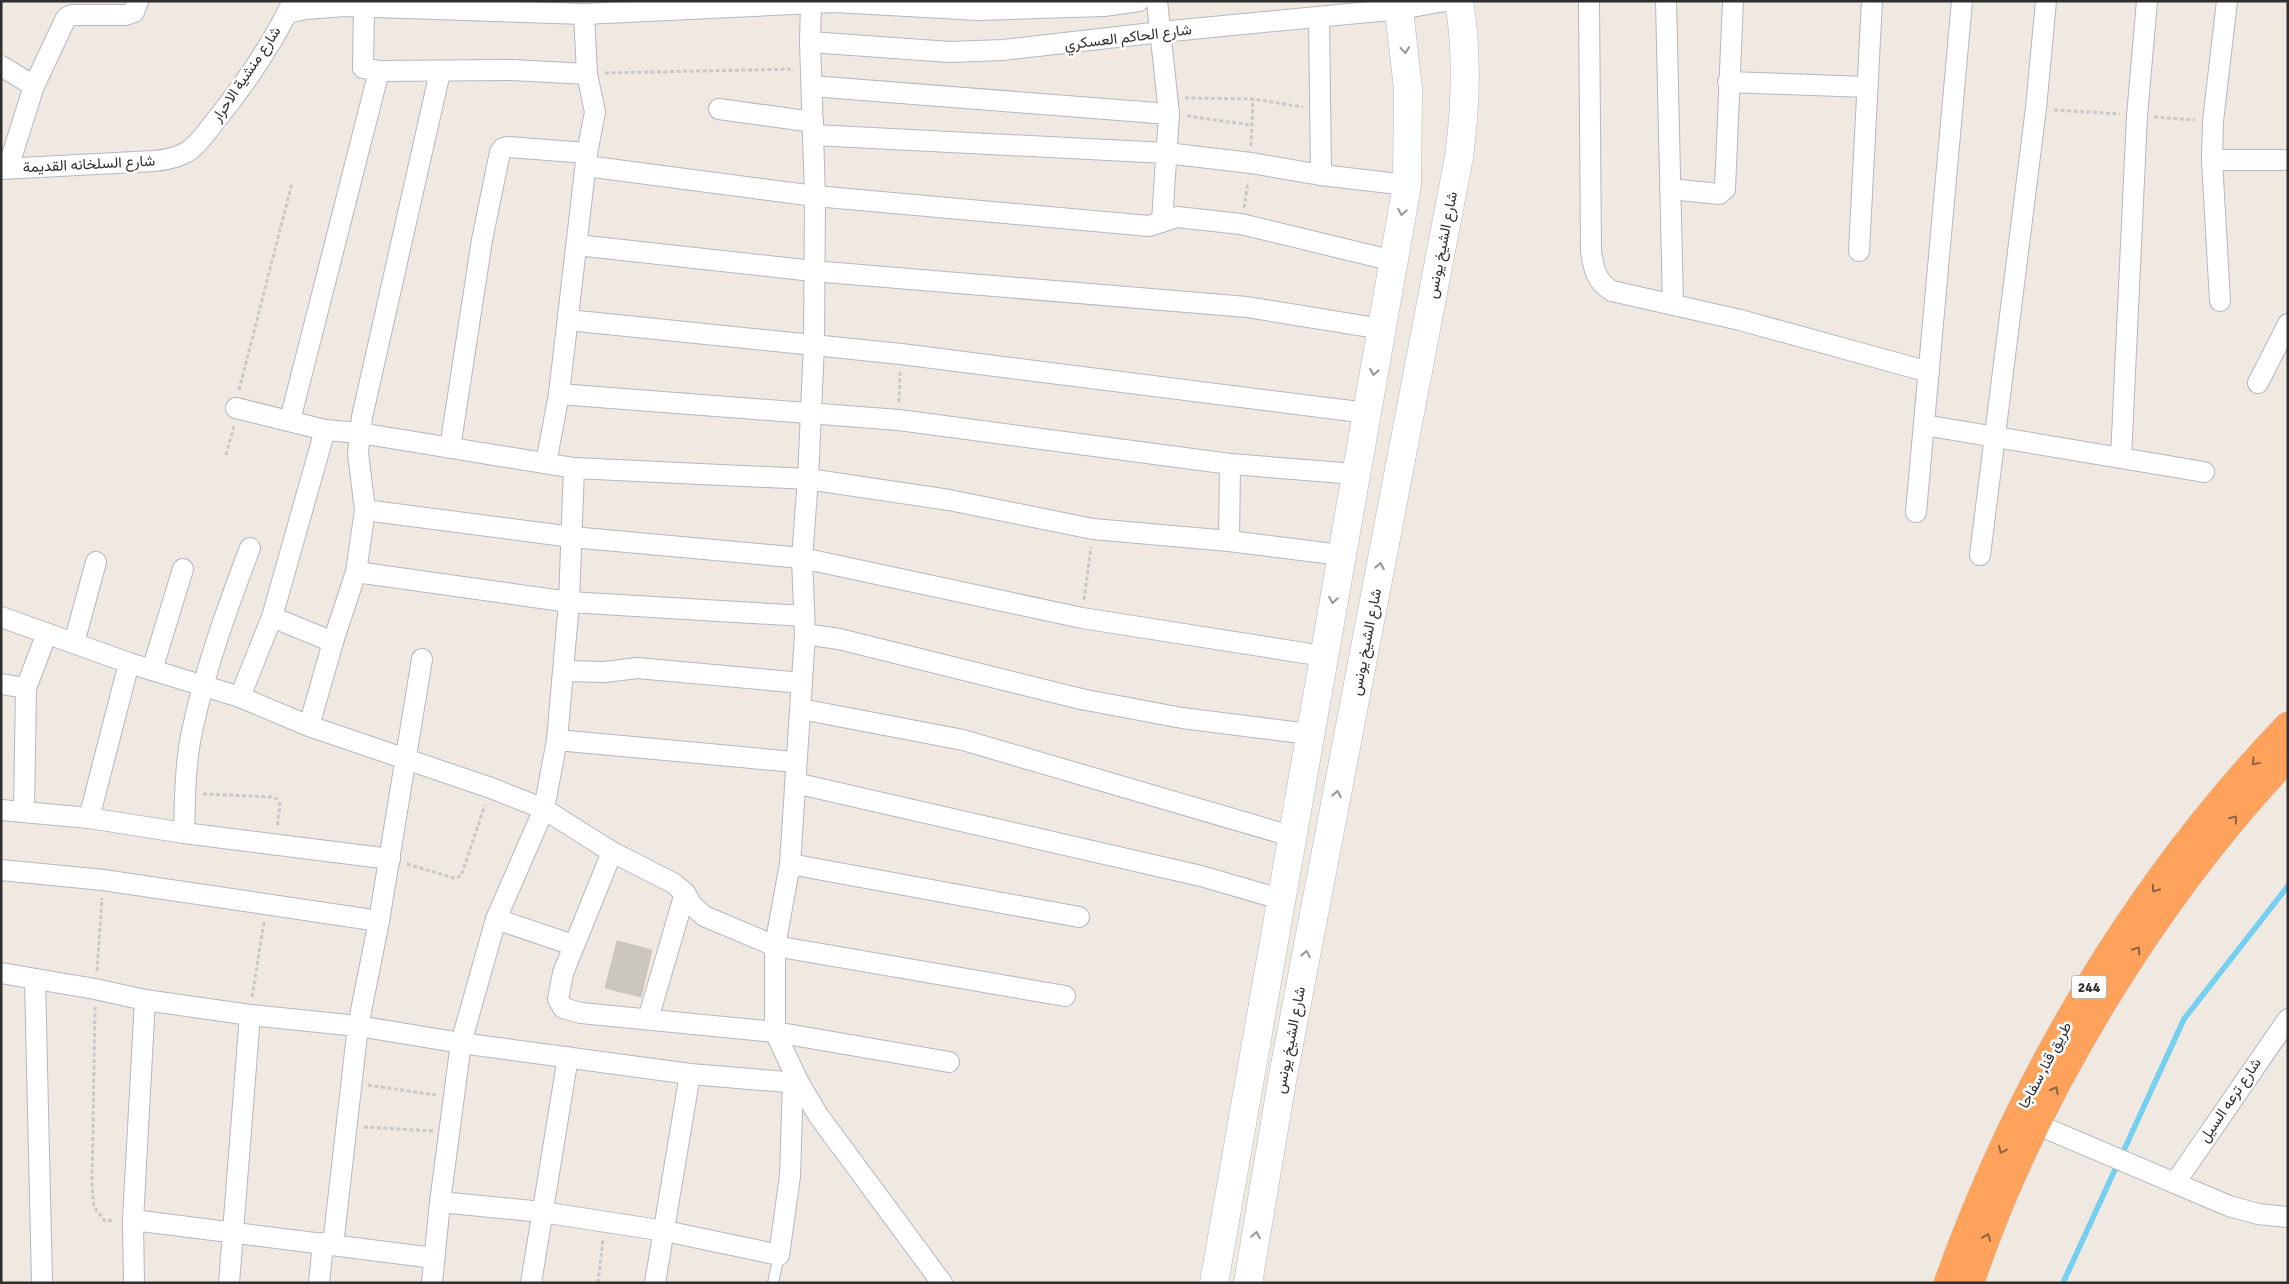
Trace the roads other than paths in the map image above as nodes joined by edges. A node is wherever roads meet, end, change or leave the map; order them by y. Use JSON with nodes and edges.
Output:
{"nodes":[{"id":1,"x":138,"y":1,"type":"edge"},
{"id":2,"x":835,"y":1,"type":"edge"},
{"id":3,"x":1139,"y":1,"type":"edge"},
{"id":4,"x":1158,"y":1,"type":"edge"},
{"id":5,"x":1445,"y":1,"type":"edge"},
{"id":6,"x":1459,"y":1,"type":"edge"},
{"id":7,"x":1589,"y":1,"type":"edge"},
{"id":8,"x":1666,"y":1,"type":"edge"},
{"id":9,"x":1732,"y":1,"type":"edge"},
{"id":10,"x":1872,"y":1,"type":"edge"},
{"id":11,"x":1962,"y":1,"type":"edge"},
{"id":12,"x":2046,"y":1,"type":"edge"},
{"id":13,"x":2147,"y":1,"type":"edge"},
{"id":14,"x":2227,"y":1,"type":"edge"},
{"id":15,"x":811,"y":3,"type":"junction"},
{"id":16,"x":1104,"y":4,"type":"edge"},
{"id":17,"x":1399,"y":5,"type":"edge"},
{"id":18,"x":290,"y":7,"type":"edge"},
{"id":19,"x":364,"y":7,"type":"junction"},
{"id":20,"x":584,"y":14,"type":"junction"},
{"id":21,"x":1319,"y":17,"type":"junction"},
{"id":22,"x":1161,"y":32,"type":"junction"},
{"id":23,"x":810,"y":42,"type":"junction"},
{"id":24,"x":1,"y":66,"type":"edge"},
{"id":25,"x":379,"y":71,"type":"junction"},
{"id":26,"x":440,"y":72,"type":"junction"},
{"id":27,"x":587,"y":74,"type":"junction"},
{"id":28,"x":812,"y":77,"type":"junction"},
{"id":29,"x":1728,"y":82,"type":"junction"},
{"id":30,"x":34,"y":86,"type":"junction"},
{"id":31,"x":1867,"y":87,"type":"junction"},
{"id":32,"x":1168,"y":106,"type":"junction"},
{"id":33,"x":719,"y":109,"type":"dead end"},
{"id":34,"x":814,"y":128,"type":"junction"},
{"id":35,"x":1166,"y":153,"type":"junction"},
{"id":36,"x":177,"y":157,"type":"joint"},
{"id":37,"x":586,"y":160,"type":"junction"},
{"id":38,"x":2212,"y":160,"type":"junction"},
{"id":39,"x":2288,"y":160,"type":"edge"},
{"id":40,"x":5,"y":168,"type":"edge"},
{"id":41,"x":1321,"y":175,"type":"junction"},
{"id":42,"x":1406,"y":185,"type":"junction"},
{"id":43,"x":1670,"y":189,"type":"junction"},
{"id":44,"x":815,"y":196,"type":"junction"},
{"id":45,"x":1162,"y":222,"type":"junction"},
{"id":46,"x":577,"y":245,"type":"junction"},
{"id":47,"x":1859,"y":251,"type":"dead end"},
{"id":48,"x":1394,"y":261,"type":"junction"},
{"id":49,"x":813,"y":271,"type":"junction"},
{"id":50,"x":2220,"y":301,"type":"dead end"},
{"id":51,"x":1673,"y":305,"type":"junction"},
{"id":52,"x":568,"y":320,"type":"junction"},
{"id":53,"x":2288,"y":324,"type":"edge"},
{"id":54,"x":1382,"y":329,"type":"junction"},
{"id":55,"x":814,"y":344,"type":"junction"},
{"id":56,"x":1929,"y":372,"type":"junction"},
{"id":57,"x":2258,"y":383,"type":"dead end"},
{"id":58,"x":559,"y":394,"type":"junction"},
{"id":59,"x":236,"y":408,"type":"road end"},
{"id":60,"x":1367,"y":413,"type":"junction"},
{"id":61,"x":812,"y":414,"type":"junction"},
{"id":62,"x":290,"y":420,"type":"junction"},
{"id":63,"x":1924,"y":424,"type":"junction"},
{"id":64,"x":325,"y":430,"type":"junction"},
{"id":65,"x":360,"y":433,"type":"junction"},
{"id":66,"x":1995,"y":437,"type":"junction"},
{"id":67,"x":450,"y":448,"type":"junction"},
{"id":68,"x":2121,"y":458,"type":"junction"},
{"id":69,"x":546,"y":463,"type":"junction"},
{"id":70,"x":1230,"y":464,"type":"junction"},
{"id":71,"x":574,"y":468,"type":"junction"},
{"id":72,"x":2204,"y":472,"type":"dead end"},
{"id":73,"x":1356,"y":474,"type":"junction"},
{"id":74,"x":808,"y":479,"type":"junction"},
{"id":75,"x":365,"y":510,"type":"junction"},
{"id":76,"x":1916,"y":512,"type":"dead end"},
{"id":77,"x":572,"y":537,"type":"junction"},
{"id":78,"x":1229,"y":541,"type":"junction"},
{"id":79,"x":250,"y":548,"type":"dead end"},
{"id":80,"x":1341,"y":555,"type":"junction"},
{"id":81,"x":1980,"y":555,"type":"dead end"},
{"id":82,"x":802,"y":558,"type":"junction"},
{"id":83,"x":96,"y":562,"type":"dead end"},
{"id":84,"x":183,"y":570,"type":"dead end"},
{"id":85,"x":356,"y":572,"type":"junction"},
{"id":86,"x":569,"y":602,"type":"junction"},
{"id":87,"x":272,"y":616,"type":"junction"},
{"id":88,"x":1,"y":617,"type":"edge"},
{"id":89,"x":804,"y":625,"type":"junction"},
{"id":90,"x":47,"y":633,"type":"junction"},
{"id":91,"x":333,"y":642,"type":"junction"},
{"id":92,"x":74,"y":643,"type":"junction"},
{"id":93,"x":1323,"y":656,"type":"junction"},
{"id":94,"x":422,"y":659,"type":"dead end"},
{"id":95,"x":129,"y":663,"type":"junction"},
{"id":96,"x":152,"y":670,"type":"junction"},
{"id":97,"x":564,"y":672,"type":"junction"},
{"id":98,"x":1,"y":684,"type":"edge"},
{"id":99,"x":802,"y":684,"type":"junction"},
{"id":100,"x":204,"y":686,"type":"junction"},
{"id":101,"x":26,"y":688,"type":"junction"},
{"id":102,"x":240,"y":697,"type":"junction"},
{"id":103,"x":801,"y":709,"type":"junction"},
{"id":104,"x":309,"y":726,"type":"junction"},
{"id":105,"x":2288,"y":726,"type":"edge"},
{"id":106,"x":1309,"y":734,"type":"junction"},
{"id":107,"x":557,"y":740,"type":"junction"},
{"id":108,"x":2288,"y":757,"type":"edge"},
{"id":109,"x":405,"y":760,"type":"junction"},
{"id":110,"x":795,"y":762,"type":"junction"},
{"id":111,"x":795,"y":783,"type":"junction"},
{"id":112,"x":544,"y":809,"type":"junction"},
{"id":113,"x":1,"y":810,"type":"edge"},
{"id":114,"x":24,"y":812,"type":"junction"},
{"id":115,"x":90,"y":818,"type":"junction"},
{"id":116,"x":184,"y":833,"type":"junction"},
{"id":117,"x":1291,"y":836,"type":"junction"},
{"id":118,"x":612,"y":852,"type":"junction"},
{"id":119,"x":390,"y":859,"type":"junction"},
{"id":120,"x":790,"y":864,"type":"junction"},
{"id":121,"x":1285,"y":868,"type":"junction"},
{"id":122,"x":1,"y":870,"type":"edge"},
{"id":123,"x":1321,"y":876,"type":"junction"},
{"id":124,"x":685,"y":893,"type":"junction"},
{"id":125,"x":1280,"y":899,"type":"junction"},
{"id":126,"x":1079,"y":917,"type":"dead end"},
{"id":127,"x":496,"y":918,"type":"junction"},
{"id":128,"x":379,"y":921,"type":"junction"},
{"id":129,"x":573,"y":945,"type":"junction"},
{"id":130,"x":775,"y":946,"type":"junction"},
{"id":131,"x":1,"y":974,"type":"edge"},
{"id":132,"x":35,"y":979,"type":"junction"},
{"id":133,"x":1065,"y":996,"type":"dead end"},
{"id":134,"x":145,"y":1000,"type":"junction"},
{"id":135,"x":250,"y":1015,"type":"junction"},
{"id":136,"x":648,"y":1019,"type":"junction"},
{"id":137,"x":2288,"y":1019,"type":"edge"},
{"id":138,"x":358,"y":1026,"type":"junction"},
{"id":139,"x":775,"y":1032,"type":"junction"},
{"id":140,"x":461,"y":1043,"type":"junction"},
{"id":141,"x":568,"y":1057,"type":"junction"},
{"id":142,"x":949,"y":1062,"type":"dead end"},
{"id":143,"x":690,"y":1074,"type":"junction"},
{"id":144,"x":796,"y":1082,"type":"junction"},
{"id":145,"x":2027,"y":1121,"type":"junction"},
{"id":146,"x":2166,"y":1179,"type":"junction"},
{"id":147,"x":440,"y":1202,"type":"junction"},
{"id":148,"x":542,"y":1212,"type":"junction"},
{"id":149,"x":2288,"y":1216,"type":"edge"},
{"id":150,"x":133,"y":1220,"type":"junction"},
{"id":151,"x":233,"y":1231,"type":"junction"},
{"id":152,"x":665,"y":1231,"type":"junction"},
{"id":153,"x":328,"y":1244,"type":"junction"},
{"id":154,"x":779,"y":1256,"type":"junction"},
{"id":155,"x":434,"y":1258,"type":"junction"},
{"id":156,"x":42,"y":1283,"type":"edge"},
{"id":157,"x":134,"y":1283,"type":"edge"},
{"id":158,"x":229,"y":1283,"type":"edge"},
{"id":159,"x":319,"y":1283,"type":"edge"},
{"id":160,"x":432,"y":1283,"type":"edge"},
{"id":161,"x":531,"y":1283,"type":"edge"},
{"id":162,"x":655,"y":1283,"type":"edge"},
{"id":163,"x":773,"y":1283,"type":"edge"},
{"id":164,"x":942,"y":1283,"type":"edge"},
{"id":165,"x":1214,"y":1283,"type":"edge"},
{"id":166,"x":1248,"y":1283,"type":"edge"},
{"id":167,"x":1948,"y":1283,"type":"edge"},
{"id":168,"x":1970,"y":1283,"type":"edge"}],
"edges":[{"from":1,"to":30,"type":"street"},
{"from":2,"to":15,"type":"street"},
{"from":2,"to":16,"type":"street"},
{"from":3,"to":16,"type":"street"},
{"from":4,"to":22,"type":"street"},
{"from":5,"to":17,"type":"street","name":"شارع الحاكم العسكري"},
{"from":123,"to":6,"type":"street","name":"شارع الشيخ يونس","one_way":true},
{"from":7,"to":51,"type":"street"},
{"from":8,"to":43,"type":"street"},
{"from":9,"to":29,"type":"street"},
{"from":10,"to":31,"type":"street"},
{"from":11,"to":56,"type":"street"},
{"from":12,"to":66,"type":"street"},
{"from":13,"to":68,"type":"street"},
{"from":14,"to":38,"type":"street"},
{"from":15,"to":20,"type":"street"},
{"from":15,"to":23,"type":"street"},
{"from":17,"to":21,"type":"street","name":"شارع الحاكم العسكري"},
{"from":17,"to":42,"type":"street","one_way":true},
{"from":18,"to":19,"type":"street"},
{"from":18,"to":36,"type":"street","name":"شارع منشية الاحرار"},
{"from":19,"to":20,"type":"street"},
{"from":19,"to":25,"type":"street"},
{"from":20,"to":27,"type":"street"},
{"from":21,"to":22,"type":"street","name":"شارع الحاكم العسكري"},
{"from":21,"to":41,"type":"street"},
{"from":22,"to":23,"type":"street","name":"شارع الحاكم العسكري"},
{"from":22,"to":32,"type":"street"},
{"from":23,"to":28,"type":"street"},
{"from":24,"to":30,"type":"street"},
{"from":25,"to":26,"type":"street"},
{"from":25,"to":62,"type":"street"},
{"from":26,"to":27,"type":"street"},
{"from":26,"to":65,"type":"street"},
{"from":27,"to":37,"type":"street"},
{"from":28,"to":32,"type":"street"},
{"from":28,"to":34,"type":"street"},
{"from":29,"to":31,"type":"street"},
{"from":29,"to":43,"type":"street"},
{"from":30,"to":40,"type":"street"},
{"from":31,"to":47,"type":"street"},
{"from":32,"to":35,"type":"street"},
{"from":33,"to":34,"type":"street"},
{"from":34,"to":35,"type":"street"},
{"from":34,"to":44,"type":"street"},
{"from":35,"to":41,"type":"street"},
{"from":35,"to":45,"type":"street"},
{"from":36,"to":40,"type":"street","name":"شارع السلخانه القديمة"},
{"from":37,"to":44,"type":"street"},
{"from":37,"to":46,"type":"street"},
{"from":37,"to":67,"type":"street"},
{"from":38,"to":39,"type":"street"},
{"from":38,"to":50,"type":"street"},
{"from":41,"to":42,"type":"street"},
{"from":42,"to":48,"type":"street","one_way":true},
{"from":43,"to":51,"type":"street"},
{"from":44,"to":45,"type":"street"},
{"from":44,"to":49,"type":"street"},
{"from":45,"to":48,"type":"street"},
{"from":46,"to":49,"type":"street"},
{"from":46,"to":52,"type":"street"},
{"from":48,"to":54,"type":"street"},
{"from":49,"to":54,"type":"street"},
{"from":49,"to":55,"type":"street"},
{"from":51,"to":56,"type":"street"},
{"from":52,"to":55,"type":"street"},
{"from":52,"to":58,"type":"street"},
{"from":53,"to":57,"type":"street"},
{"from":54,"to":60,"type":"street","one_way":true},
{"from":55,"to":60,"type":"street"},
{"from":55,"to":61,"type":"street"},
{"from":56,"to":63,"type":"street"},
{"from":58,"to":61,"type":"street"},
{"from":58,"to":69,"type":"street"},
{"from":59,"to":62,"type":"street"},
{"from":60,"to":73,"type":"street"},
{"from":61,"to":70,"type":"street"},
{"from":61,"to":74,"type":"street"},
{"from":62,"to":64,"type":"street"},
{"from":63,"to":66,"type":"street"},
{"from":63,"to":76,"type":"street"},
{"from":64,"to":65,"type":"street"},
{"from":64,"to":87,"type":"street"},
{"from":65,"to":67,"type":"street"},
{"from":65,"to":75,"type":"street"},
{"from":66,"to":68,"type":"street"},
{"from":66,"to":81,"type":"street"},
{"from":67,"to":69,"type":"street"},
{"from":68,"to":72,"type":"street"},
{"from":69,"to":71,"type":"street"},
{"from":70,"to":73,"type":"street"},
{"from":70,"to":78,"type":"street"},
{"from":71,"to":74,"type":"street"},
{"from":71,"to":77,"type":"street"},
{"from":73,"to":80,"type":"street"},
{"from":74,"to":78,"type":"street"},
{"from":74,"to":82,"type":"street"},
{"from":75,"to":77,"type":"street"},
{"from":75,"to":85,"type":"street"},
{"from":77,"to":82,"type":"street"},
{"from":77,"to":86,"type":"street"},
{"from":78,"to":80,"type":"street"},
{"from":79,"to":100,"type":"street"},
{"from":80,"to":93,"type":"street","one_way":true},
{"from":82,"to":89,"type":"street"},
{"from":82,"to":93,"type":"street"},
{"from":83,"to":92,"type":"street"},
{"from":84,"to":96,"type":"street"},
{"from":85,"to":86,"type":"street"},
{"from":85,"to":91,"type":"street"},
{"from":86,"to":89,"type":"street"},
{"from":86,"to":97,"type":"street"},
{"from":87,"to":91,"type":"street"},
{"from":87,"to":102,"type":"street"},
{"from":88,"to":90,"type":"street"},
{"from":89,"to":99,"type":"street"},
{"from":89,"to":106,"type":"street"},
{"from":90,"to":92,"type":"street"},
{"from":90,"to":101,"type":"street"},
{"from":91,"to":104,"type":"street"},
{"from":92,"to":95,"type":"street"},
{"from":93,"to":106,"type":"street"},
{"from":94,"to":109,"type":"street"},
{"from":95,"to":96,"type":"street"},
{"from":95,"to":115,"type":"street"},
{"from":96,"to":100,"type":"street"},
{"from":97,"to":99,"type":"street"},
{"from":97,"to":107,"type":"street"},
{"from":98,"to":101,"type":"street"},
{"from":99,"to":103,"type":"street"},
{"from":100,"to":102,"type":"street"},
{"from":100,"to":116,"type":"street"},
{"from":101,"to":114,"type":"street"},
{"from":102,"to":104,"type":"street"},
{"from":103,"to":110,"type":"street"},
{"from":103,"to":117,"type":"street"},
{"from":104,"to":109,"type":"street"},
{"from":105,"to":145,"type":"highway","name":"طريق قنا, سفاجا","number":"244","one_way":true},
{"from":106,"to":117,"type":"street"},
{"from":107,"to":110,"type":"street"},
{"from":107,"to":112,"type":"street"},
{"from":145,"to":108,"type":"highway","name":"طريق قنا, سفاجا","number":"244","one_way":true},
{"from":109,"to":112,"type":"street"},
{"from":109,"to":119,"type":"street"},
{"from":110,"to":111,"type":"street"},
{"from":111,"to":120,"type":"street"},
{"from":111,"to":125,"type":"street"},
{"from":112,"to":118,"type":"street"},
{"from":112,"to":127,"type":"street"},
{"from":113,"to":114,"type":"street"},
{"from":114,"to":115,"type":"street"},
{"from":115,"to":116,"type":"street"},
{"from":116,"to":119,"type":"street"},
{"from":117,"to":121,"type":"street"},
{"from":118,"to":124,"type":"street"},
{"from":118,"to":129,"type":"street"},
{"from":119,"to":128,"type":"street"},
{"from":120,"to":126,"type":"street"},
{"from":120,"to":130,"type":"street"},
{"from":121,"to":123,"type":"street"},
{"from":121,"to":125,"type":"street"},
{"from":122,"to":128,"type":"street"},
{"from":166,"to":123,"type":"street","name":"شارع الشيخ يونس","one_way":true},
{"from":124,"to":130,"type":"street"},
{"from":124,"to":136,"type":"street"},
{"from":125,"to":165,"type":"street"},
{"from":127,"to":129,"type":"street"},
{"from":127,"to":140,"type":"street"},
{"from":128,"to":138,"type":"street"},
{"from":129,"to":136,"type":"street"},
{"from":130,"to":133,"type":"street"},
{"from":130,"to":139,"type":"street"},
{"from":131,"to":132,"type":"street"},
{"from":132,"to":134,"type":"street"},
{"from":132,"to":156,"type":"street"},
{"from":134,"to":135,"type":"street"},
{"from":134,"to":150,"type":"street"},
{"from":135,"to":138,"type":"street"},
{"from":135,"to":151,"type":"street"},
{"from":136,"to":139,"type":"street"},
{"from":137,"to":146,"type":"street","name":"شارع ترعه السيل"},
{"from":138,"to":140,"type":"street"},
{"from":138,"to":153,"type":"street"},
{"from":139,"to":142,"type":"street"},
{"from":139,"to":144,"type":"street"},
{"from":140,"to":141,"type":"street"},
{"from":140,"to":147,"type":"street"},
{"from":141,"to":143,"type":"street"},
{"from":141,"to":148,"type":"street"},
{"from":143,"to":144,"type":"street"},
{"from":143,"to":152,"type":"street"},
{"from":144,"to":154,"type":"street"},
{"from":144,"to":164,"type":"street"},
{"from":145,"to":146,"type":"street"},
{"from":145,"to":167,"type":"highway","name":"طريق قنا, سفاجا","number":"244","one_way":true},
{"from":168,"to":145,"type":"highway","name":"طريق قنا, سفاجا","number":"244","one_way":true},
{"from":146,"to":149,"type":"street"},
{"from":147,"to":148,"type":"street"},
{"from":147,"to":155,"type":"street"},
{"from":148,"to":152,"type":"street"},
{"from":148,"to":161,"type":"street"},
{"from":150,"to":151,"type":"street"},
{"from":150,"to":157,"type":"street"},
{"from":151,"to":153,"type":"street"},
{"from":151,"to":158,"type":"street"},
{"from":152,"to":154,"type":"street"},
{"from":152,"to":162,"type":"street"},
{"from":153,"to":155,"type":"street"},
{"from":153,"to":159,"type":"street"},
{"from":154,"to":163,"type":"lane"},
{"from":155,"to":160,"type":"street"}]}
